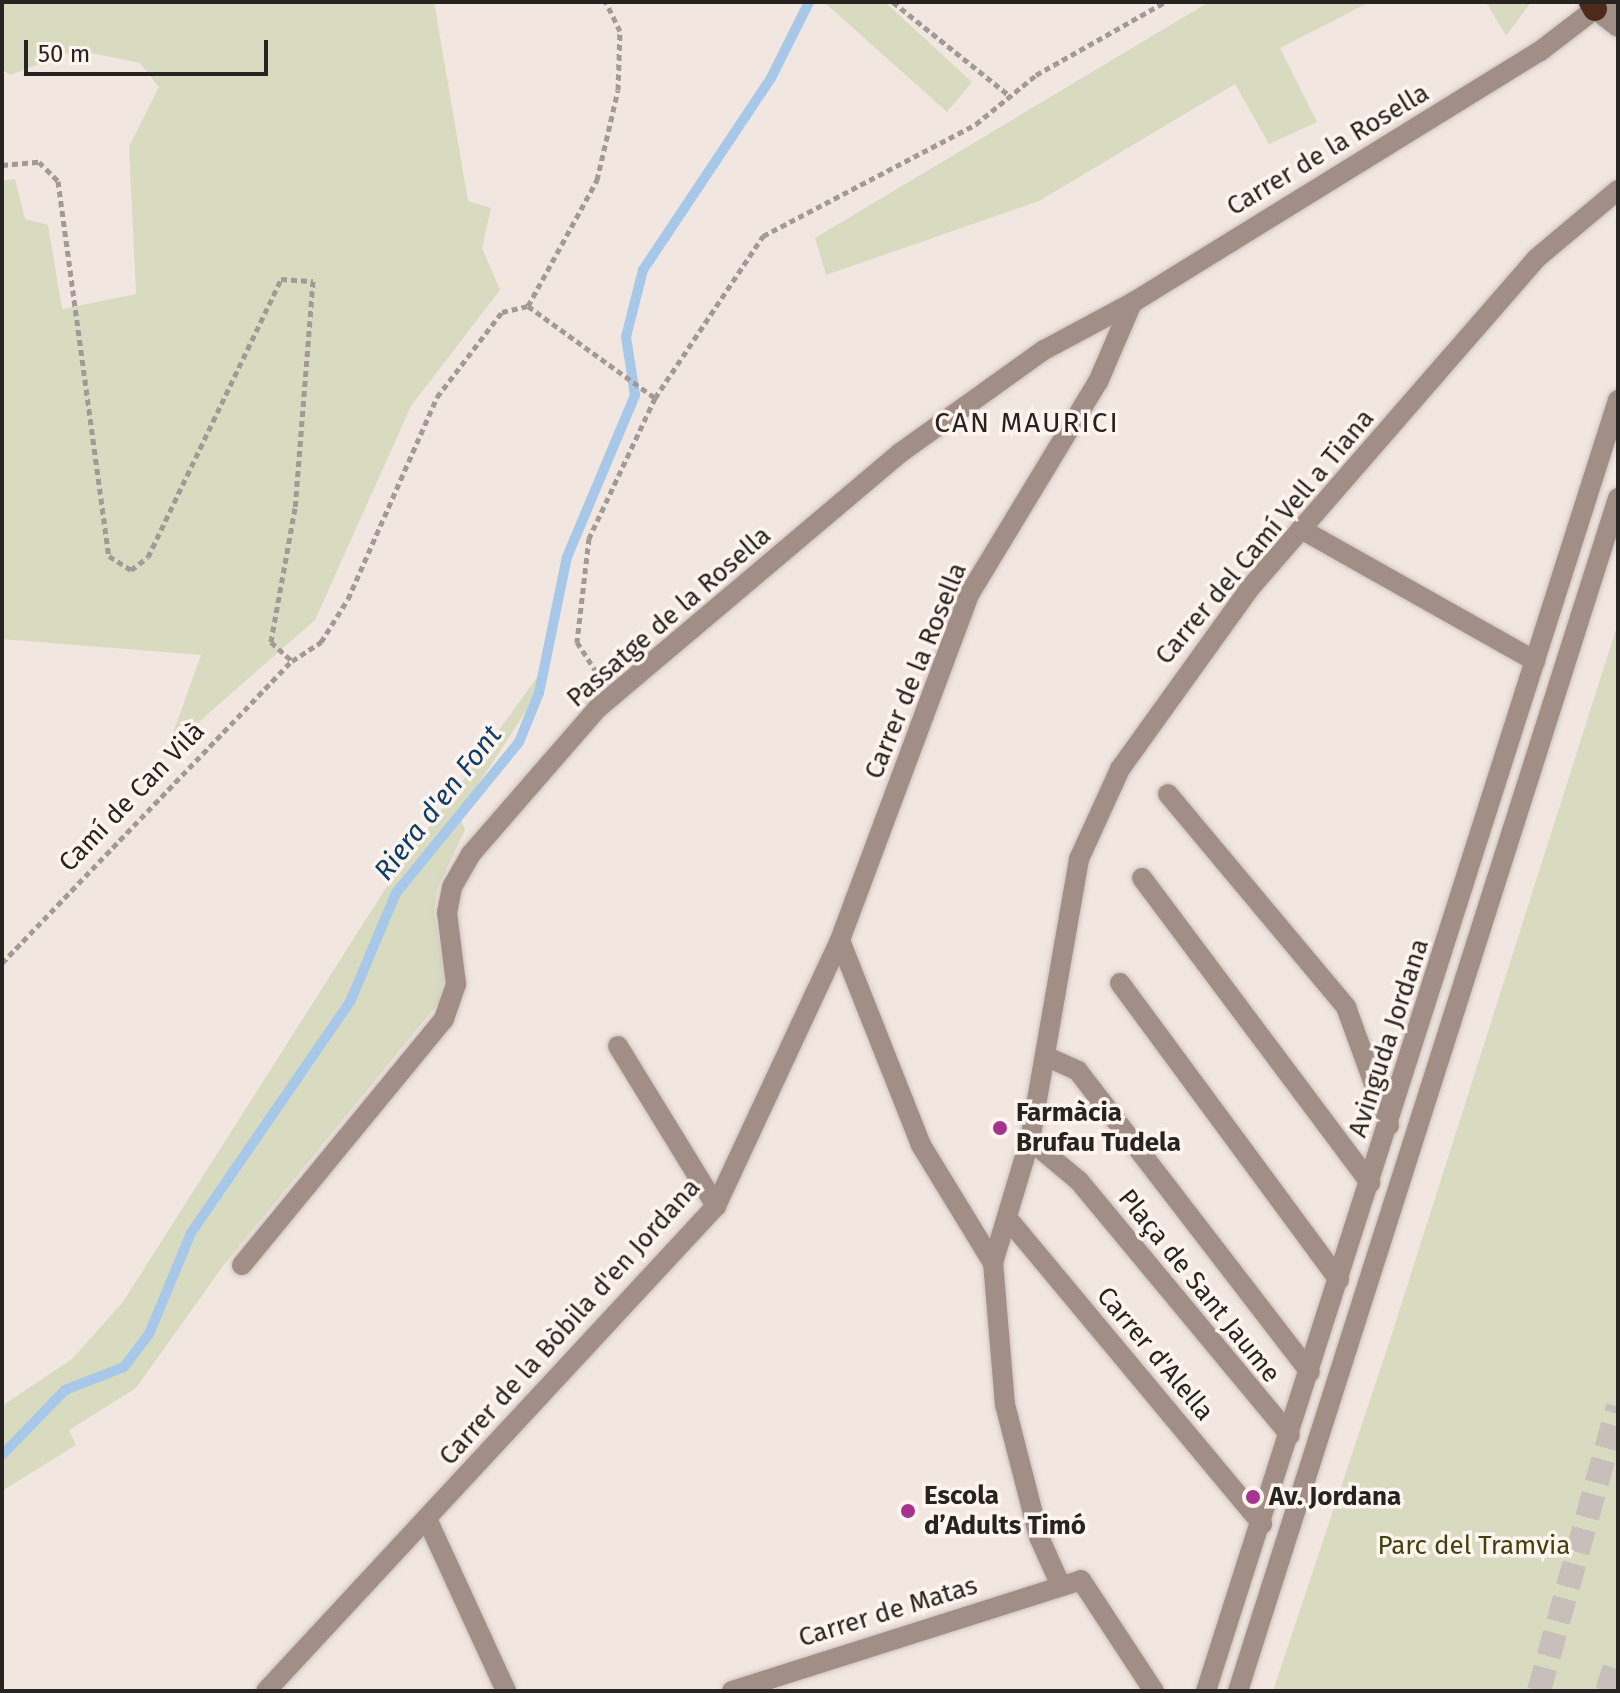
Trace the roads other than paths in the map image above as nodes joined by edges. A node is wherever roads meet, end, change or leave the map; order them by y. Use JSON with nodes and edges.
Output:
{"nodes":[{"id":1,"x":1601,"y":6,"type":"edge"},
{"id":2,"x":1618,"y":27,"type":"edge"},
{"id":3,"x":1618,"y":190,"type":"edge"},
{"id":4,"x":1132,"y":303,"type":"junction"},
{"id":5,"x":1618,"y":400,"type":"edge"},
{"id":6,"x":1618,"y":498,"type":"edge"},
{"id":7,"x":1301,"y":529,"type":"junction"},
{"id":8,"x":1535,"y":661,"type":"junction"},
{"id":9,"x":1168,"y":794,"type":"dead end"},
{"id":10,"x":1142,"y":878,"type":"dead end"},
{"id":11,"x":840,"y":940,"type":"junction"},
{"id":12,"x":1120,"y":983,"type":"dead end"},
{"id":13,"x":618,"y":1046,"type":"dead end"},
{"id":14,"x":1047,"y":1057,"type":"junction"},
{"id":15,"x":1389,"y":1125,"type":"junction"},
{"id":16,"x":1030,"y":1140,"type":"junction"},
{"id":17,"x":1370,"y":1183,"type":"junction"},
{"id":18,"x":716,"y":1206,"type":"junction"},
{"id":19,"x":1008,"y":1219,"type":"junction"},
{"id":20,"x":993,"y":1263,"type":"junction"},
{"id":21,"x":242,"y":1265,"type":"dead end"},
{"id":22,"x":1339,"y":1280,"type":"junction"},
{"id":23,"x":1310,"y":1372,"type":"junction"},
{"id":24,"x":1290,"y":1435,"type":"junction"},
{"id":25,"x":427,"y":1519,"type":"junction"},
{"id":26,"x":1262,"y":1524,"type":"junction"},
{"id":27,"x":1061,"y":1586,"type":"junction"},
{"id":28,"x":266,"y":1691,"type":"edge"},
{"id":29,"x":506,"y":1691,"type":"edge"},
{"id":30,"x":732,"y":1691,"type":"edge"},
{"id":31,"x":1154,"y":1691,"type":"edge"},
{"id":32,"x":1206,"y":1691,"type":"edge"},
{"id":33,"x":1238,"y":1691,"type":"edge"}],
"edges":[{"from":1,"to":2,"type":"street","name":"Carrer de la Rosella"},
{"from":1,"to":4,"type":"street","name":"Carrer de la Rosella"},
{"from":3,"to":7,"type":"street","name":"Carrer del Camí Vell a Tiana"},
{"from":4,"to":11,"type":"street","name":"Carrer de la Rosella"},
{"from":4,"to":21,"type":"street","name":"Passatge de la Rosella"},
{"from":5,"to":8,"type":"street","name":"Avinguda Jordana"},
{"from":6,"to":33,"type":"street","name":"Avinguda Jordana"},
{"from":7,"to":8,"type":"street"},
{"from":7,"to":14,"type":"street","name":"Carrer del Camí Vell a Tiana"},
{"from":8,"to":15,"type":"street","name":"Avinguda Jordana"},
{"from":9,"to":15,"type":"street"},
{"from":10,"to":17,"type":"street"},
{"from":11,"to":18,"type":"street","name":"Carrer de la Bòbila d'en Jordana"},
{"from":11,"to":20,"type":"street"},
{"from":12,"to":22,"type":"street"},
{"from":13,"to":18,"type":"street"},
{"from":14,"to":16,"type":"street","name":"Carrer del Camí Vell a Tiana"},
{"from":14,"to":23,"type":"street","name":"Plaça de Sant Jaume"},
{"from":15,"to":17,"type":"street","name":"Avinguda Jordana"},
{"from":16,"to":19,"type":"street","name":"Carrer del Camí Vell a Tiana"},
{"from":16,"to":24,"type":"street","name":"Plaça de Sant Jaume"},
{"from":17,"to":22,"type":"street","name":"Avinguda Jordana"},
{"from":18,"to":25,"type":"street","name":"Carrer de la Bòbila d'en Jordana"},
{"from":19,"to":20,"type":"street","name":"Carrer del Camí Vell a Tiana"},
{"from":19,"to":26,"type":"street","name":"Carrer d'Alella"},
{"from":20,"to":27,"type":"street","name":"Carrer del Camí Vell a Tiana"},
{"from":22,"to":23,"type":"street","name":"Avinguda Jordana"},
{"from":23,"to":24,"type":"street","name":"Avinguda Jordana"},
{"from":24,"to":26,"type":"street","name":"Avinguda Jordana"},
{"from":25,"to":28,"type":"street","name":"Carrer de la Bòbila d'en Jordana"},
{"from":25,"to":29,"type":"street"},
{"from":26,"to":32,"type":"street","name":"Avinguda Jordana"},
{"from":27,"to":30,"type":"street","name":"Carrer de Matas"},
{"from":27,"to":31,"type":"street"}]}
